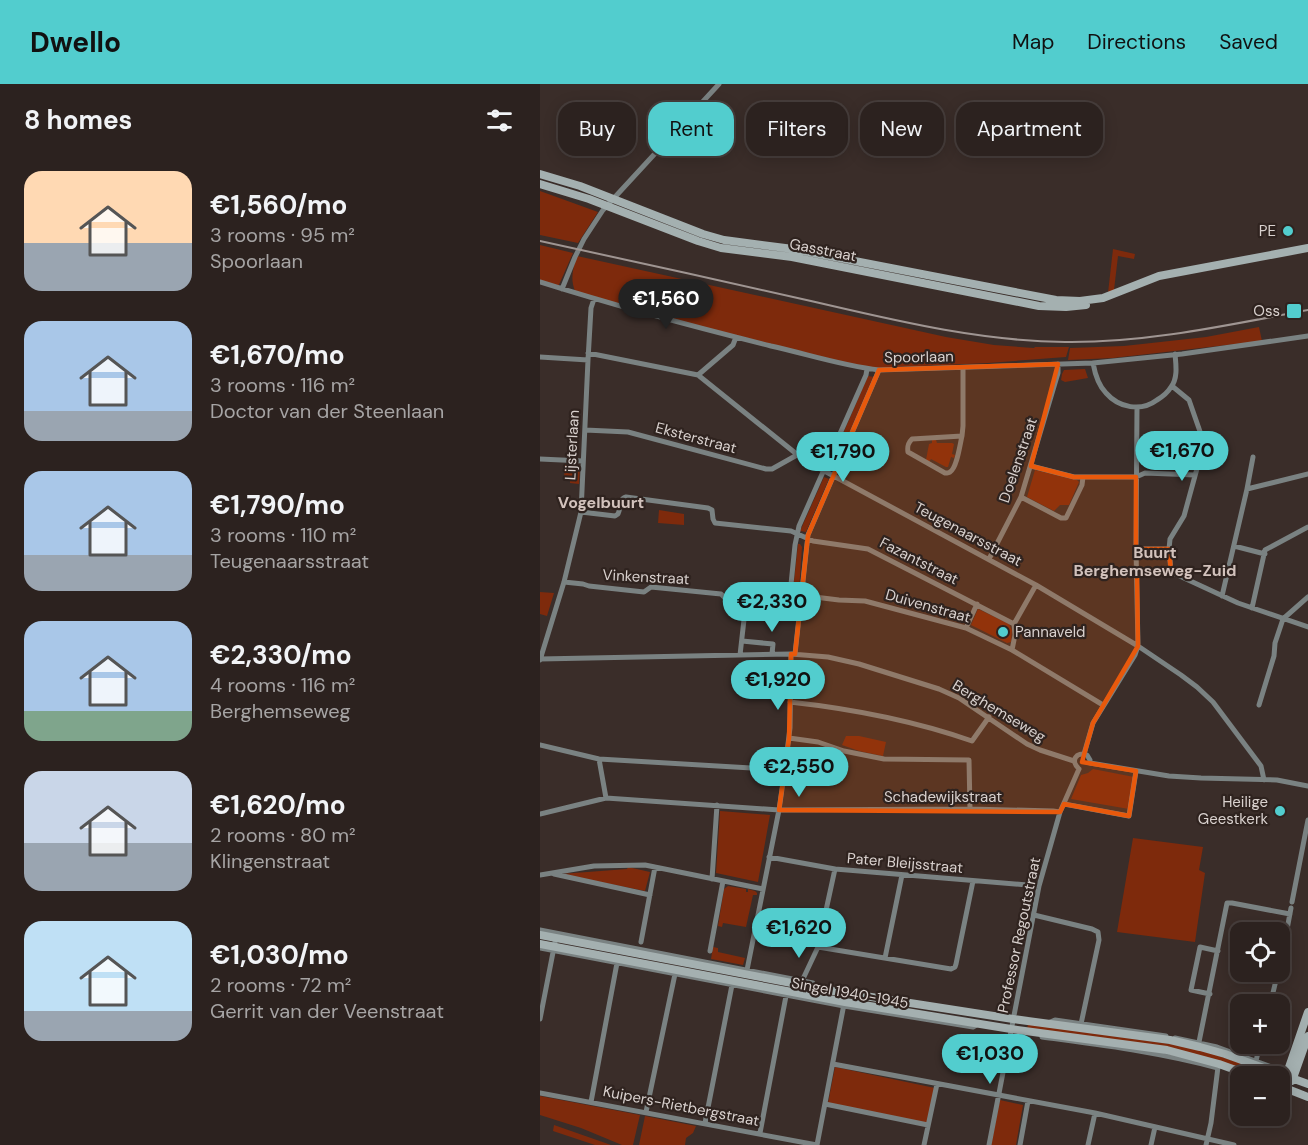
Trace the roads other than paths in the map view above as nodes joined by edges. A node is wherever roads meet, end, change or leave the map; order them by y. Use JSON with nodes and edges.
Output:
{"nodes":[{"id":1,"x":719,"y":84,"type":"edge"},
{"id":2,"x":540,"y":174,"type":"edge"},
{"id":3,"x":540,"y":184,"type":"edge"},
{"id":4,"x":609,"y":202,"type":"junction"},
{"id":5,"x":1308,"y":248,"type":"edge"},
{"id":6,"x":540,"y":282,"type":"edge"},
{"id":7,"x":562,"y":289,"type":"junction"},
{"id":8,"x":594,"y":299,"type":"junction"},
{"id":9,"x":1308,"y":336,"type":"edge"},
{"id":10,"x":736,"y":337,"type":"junction"},
{"id":11,"x":1175,"y":354,"type":"junction"},
{"id":12,"x":540,"y":357,"type":"edge"},
{"id":13,"x":588,"y":357,"type":"junction"},
{"id":14,"x":1094,"y":363,"type":"junction"},
{"id":15,"x":1058,"y":364,"type":"junction"},
{"id":16,"x":963,"y":368,"type":"junction"},
{"id":17,"x":867,"y":369,"type":"junction"},
{"id":18,"x":879,"y":370,"type":"junction"},
{"id":19,"x":698,"y":375,"type":"junction"},
{"id":20,"x":1172,"y":387,"type":"junction"},
{"id":21,"x":1137,"y":408,"type":"junction"},
{"id":22,"x":585,"y":430,"type":"junction"},
{"id":23,"x":962,"y":436,"type":"junction"},
{"id":24,"x":797,"y":455,"type":"junction"},
{"id":25,"x":1253,"y":457,"type":"dead end"},
{"id":26,"x":540,"y":459,"type":"edge"},
{"id":27,"x":583,"y":461,"type":"junction"},
{"id":28,"x":1031,"y":466,"type":"junction"},
{"id":29,"x":824,"y":471,"type":"junction"},
{"id":30,"x":1308,"y":474,"type":"edge"},
{"id":31,"x":834,"y":475,"type":"junction"},
{"id":32,"x":1195,"y":475,"type":"junction"},
{"id":33,"x":1083,"y":477,"type":"junction"},
{"id":34,"x":1136,"y":477,"type":"junction"},
{"id":35,"x":1248,"y":489,"type":"junction"},
{"id":36,"x":1021,"y":498,"type":"junction"},
{"id":37,"x":580,"y":512,"type":"junction"},
{"id":38,"x":1308,"y":526,"type":"edge"},
{"id":39,"x":797,"y":534,"type":"junction"},
{"id":40,"x":807,"y":539,"type":"junction"},
{"id":41,"x":1234,"y":546,"type":"junction"},
{"id":42,"x":1136,"y":549,"type":"junction"},
{"id":43,"x":1169,"y":549,"type":"junction"},
{"id":44,"x":1265,"y":554,"type":"junction"},
{"id":45,"x":989,"y":559,"type":"junction"},
{"id":46,"x":1171,"y":572,"type":"junction"},
{"id":47,"x":1137,"y":573,"type":"junction"},
{"id":48,"x":564,"y":582,"type":"junction"},
{"id":49,"x":1036,"y":585,"type":"junction"},
{"id":50,"x":790,"y":594,"type":"junction"},
{"id":51,"x":801,"y":595,"type":"junction"},
{"id":52,"x":1222,"y":596,"type":"junction"},
{"id":53,"x":1308,"y":597,"type":"edge"},
{"id":54,"x":746,"y":602,"type":"junction"},
{"id":55,"x":977,"y":604,"type":"junction"},
{"id":56,"x":1252,"y":608,"type":"junction"},
{"id":57,"x":1283,"y":619,"type":"junction"},
{"id":58,"x":1014,"y":624,"type":"junction"},
{"id":59,"x":1308,"y":627,"type":"edge"},
{"id":60,"x":966,"y":628,"type":"junction"},
{"id":61,"x":742,"y":641,"type":"junction"},
{"id":62,"x":1138,"y":646,"type":"junction"},
{"id":63,"x":1012,"y":650,"type":"junction"},
{"id":64,"x":740,"y":654,"type":"junction"},
{"id":65,"x":772,"y":654,"type":"junction"},
{"id":66,"x":793,"y":654,"type":"junction"},
{"id":67,"x":540,"y":660,"type":"edge"},
{"id":68,"x":790,"y":702,"type":"junction"},
{"id":69,"x":1103,"y":705,"type":"junction"},
{"id":70,"x":1259,"y":705,"type":"dead end"},
{"id":71,"x":989,"y":717,"type":"junction"},
{"id":72,"x":789,"y":738,"type":"junction"},
{"id":73,"x":540,"y":745,"type":"edge"},
{"id":74,"x":1084,"y":753,"type":"junction"},
{"id":75,"x":599,"y":759,"type":"junction"},
{"id":76,"x":1074,"y":761,"type":"junction"},
{"id":77,"x":1090,"y":763,"type":"junction"},
{"id":78,"x":1079,"y":769,"type":"junction"},
{"id":79,"x":785,"y":770,"type":"junction"},
{"id":80,"x":1136,"y":771,"type":"junction"},
{"id":81,"x":1264,"y":780,"type":"junction"},
{"id":82,"x":1308,"y":786,"type":"edge"},
{"id":83,"x":606,"y":798,"type":"junction"},
{"id":84,"x":1064,"y":804,"type":"junction"},
{"id":85,"x":717,"y":805,"type":"junction"},
{"id":86,"x":970,"y":809,"type":"junction"},
{"id":87,"x":778,"y":810,"type":"junction"},
{"id":88,"x":1060,"y":812,"type":"junction"},
{"id":89,"x":540,"y":814,"type":"edge"},
{"id":90,"x":1308,"y":820,"type":"edge"},
{"id":91,"x":769,"y":857,"type":"junction"},
{"id":92,"x":655,"y":867,"type":"junction"},
{"id":93,"x":835,"y":869,"type":"junction"},
{"id":94,"x":549,"y":873,"type":"junction"},
{"id":95,"x":540,"y":874,"type":"edge"},
{"id":96,"x":902,"y":875,"type":"junction"},
{"id":97,"x":712,"y":879,"type":"junction"},
{"id":98,"x":723,"y":881,"type":"junction"},
{"id":99,"x":973,"y":881,"type":"junction"},
{"id":100,"x":1039,"y":886,"type":"junction"},
{"id":101,"x":763,"y":889,"type":"junction"},
{"id":102,"x":650,"y":895,"type":"junction"},
{"id":103,"x":1291,"y":908,"type":"junction"},
{"id":104,"x":1034,"y":915,"type":"junction"},
{"id":105,"x":1288,"y":922,"type":"edge"},
{"id":106,"x":540,"y":932,"type":"edge"},
{"id":107,"x":556,"y":937,"type":"junction"},
{"id":108,"x":640,"y":942,"type":"dead end"},
{"id":109,"x":540,"y":946,"type":"edge"},
{"id":110,"x":818,"y":947,"type":"junction"},
{"id":111,"x":554,"y":949,"type":"junction"},
{"id":112,"x":710,"y":951,"type":"dead end"},
{"id":113,"x":1218,"y":951,"type":"junction"},
{"id":114,"x":885,"y":958,"type":"junction"},
{"id":115,"x":617,"y":963,"type":"junction"},
{"id":116,"x":675,"y":974,"type":"junction"},
{"id":117,"x":745,"y":976,"type":"junction"},
{"id":118,"x":802,"y":981,"type":"junction"},
{"id":119,"x":732,"y":985,"type":"junction"},
{"id":120,"x":816,"y":987,"type":"junction"},
{"id":121,"x":1210,"y":994,"type":"junction"},
{"id":122,"x":786,"y":996,"type":"junction"},
{"id":123,"x":844,"y":1004,"type":"junction"},
{"id":124,"x":1308,"y":1012,"type":"edge"},
{"id":125,"x":540,"y":1019,"type":"edge"},
{"id":126,"x":1013,"y":1019,"type":"junction"},
{"id":127,"x":1046,"y":1023,"type":"junction"},
{"id":128,"x":1082,"y":1024,"type":"junction"},
{"id":129,"x":1011,"y":1031,"type":"junction"},
{"id":130,"x":1308,"y":1036,"type":"edge"},
{"id":131,"x":1199,"y":1042,"type":"junction"},
{"id":132,"x":1258,"y":1054,"type":"edge"},
{"id":133,"x":1256,"y":1061,"type":"junction"},
{"id":134,"x":833,"y":1064,"type":"junction"},
{"id":135,"x":1218,"y":1066,"type":"junction"},
{"id":136,"x":1257,"y":1066,"type":"edge"},
{"id":137,"x":1269,"y":1066,"type":"edge"},
{"id":138,"x":1290,"y":1067,"type":"edge"},
{"id":139,"x":1230,"y":1070,"type":"edge"},
{"id":140,"x":1290,"y":1070,"type":"edge"},
{"id":141,"x":1290,"y":1077,"type":"edge"},
{"id":142,"x":937,"y":1084,"type":"junction"},
{"id":143,"x":1308,"y":1084,"type":"edge"},
{"id":144,"x":1290,"y":1090,"type":"edge"},
{"id":145,"x":540,"y":1093,"type":"edge"},
{"id":146,"x":1000,"y":1096,"type":"junction"},
{"id":147,"x":1308,"y":1097,"type":"edge"},
{"id":148,"x":1028,"y":1101,"type":"junction"},
{"id":149,"x":591,"y":1102,"type":"junction"},
{"id":150,"x":825,"y":1104,"type":"junction"},
{"id":151,"x":646,"y":1112,"type":"junction"},
{"id":152,"x":1095,"y":1113,"type":"junction"},
{"id":153,"x":705,"y":1123,"type":"junction"},
{"id":154,"x":928,"y":1125,"type":"junction"},
{"id":155,"x":1155,"y":1126,"type":"junction"},
{"id":156,"x":760,"y":1134,"type":"junction"},
{"id":157,"x":1207,"y":1142,"type":"edge"},
{"id":158,"x":817,"y":1145,"type":"edge"},
{"id":159,"x":924,"y":1145,"type":"edge"},
{"id":160,"x":989,"y":1145,"type":"edge"},
{"id":161,"x":1020,"y":1145,"type":"edge"},
{"id":162,"x":1088,"y":1145,"type":"edge"},
{"id":163,"x":1151,"y":1145,"type":"edge"},
{"id":164,"x":1234,"y":1145,"type":"edge"}],
"edges":[{"from":1,"to":4,"type":"street"},
{"from":2,"to":4,"type":"main road"},
{"from":3,"to":4,"type":"main road"},
{"from":4,"to":5,"type":"main road","name":"Gasstraat"},
{"from":4,"to":7,"type":"street"},
{"from":6,"to":7,"type":"street","name":"Spoorlaan"},
{"from":7,"to":8,"type":"street","name":"Spoorlaan"},
{"from":8,"to":10,"type":"street","name":"Spoorlaan"},
{"from":8,"to":13,"type":"street","name":"Lijsterlaan"},
{"from":9,"to":11,"type":"street","name":"Spoorlaan"},
{"from":10,"to":17,"type":"street","name":"Spoorlaan"},
{"from":10,"to":19,"type":"street"},
{"from":11,"to":14,"type":"street","name":"Spoorlaan"},
{"from":11,"to":20,"type":"street"},
{"from":12,"to":13,"type":"street","name":"Teugenaarsstraat"},
{"from":13,"to":19,"type":"street","name":"Teugenaarsstraat"},
{"from":13,"to":22,"type":"street","name":"Lijsterlaan"},
{"from":14,"to":15,"type":"street","name":"Spoorlaan"},
{"from":14,"to":21,"type":"street"},
{"from":15,"to":16,"type":"street","name":"Spoorlaan"},
{"from":15,"to":28,"type":"street","name":"Doelenstraat"},
{"from":16,"to":18,"type":"street","name":"Spoorlaan"},
{"from":16,"to":23,"type":"street"},
{"from":17,"to":18,"type":"street","name":"Spoorlaan"},
{"from":17,"to":29,"type":"street"},
{"from":18,"to":31,"type":"street"},
{"from":19,"to":24,"type":"street","name":"Teugenaarsstraat"},
{"from":20,"to":21,"type":"street"},
{"from":20,"to":32,"type":"street"},
{"from":21,"to":34,"type":"street"},
{"from":22,"to":24,"type":"street","name":"Eksterstraat"},
{"from":22,"to":27,"type":"street","name":"Lijsterlaan"},
{"from":23,"to":23,"type":"street"},
{"from":24,"to":29,"type":"street","name":"Teugenaarsstraat"},
{"from":25,"to":35,"type":"street"},
{"from":26,"to":27,"type":"street"},
{"from":27,"to":37,"type":"street","name":"Lijsterlaan"},
{"from":28,"to":33,"type":"street"},
{"from":28,"to":36,"type":"street","name":"Doelenstraat"},
{"from":29,"to":31,"type":"street","name":"Teugenaarsstraat"},
{"from":29,"to":39,"type":"street"},
{"from":30,"to":35,"type":"street"},
{"from":31,"to":40,"type":"street"},
{"from":31,"to":45,"type":"street","name":"Teugenaarsstraat"},
{"from":32,"to":34,"type":"street"},
{"from":32,"to":43,"type":"street"},
{"from":33,"to":34,"type":"street"},
{"from":33,"to":36,"type":"street"},
{"from":34,"to":42,"type":"street"},
{"from":35,"to":41,"type":"street"},
{"from":36,"to":45,"type":"street","name":"Doelenstraat"},
{"from":37,"to":39,"type":"street","name":"Fazantstraat"},
{"from":37,"to":48,"type":"street","name":"Lijsterlaan"},
{"from":38,"to":44,"type":"street"},
{"from":39,"to":40,"type":"street","name":"Fazantstraat"},
{"from":39,"to":50,"type":"street"},
{"from":40,"to":51,"type":"street"},
{"from":40,"to":55,"type":"street","name":"Fazantstraat"},
{"from":41,"to":44,"type":"street"},
{"from":41,"to":52,"type":"street"},
{"from":42,"to":43,"type":"street"},
{"from":42,"to":47,"type":"street"},
{"from":43,"to":46,"type":"street"},
{"from":44,"to":56,"type":"street"},
{"from":45,"to":49,"type":"street","name":"Teugenaarsstraat"},
{"from":46,"to":47,"type":"street"},
{"from":46,"to":52,"type":"street"},
{"from":47,"to":62,"type":"street"},
{"from":48,"to":54,"type":"street","name":"Vinkenstraat"},
{"from":48,"to":67,"type":"street","name":"Lijsterlaan"},
{"from":49,"to":58,"type":"street"},
{"from":49,"to":62,"type":"street","name":"Teugenaarsstraat"},
{"from":50,"to":51,"type":"street","name":"Duivenstraat"},
{"from":50,"to":54,"type":"street","name":"Vinkenstraat"},
{"from":51,"to":60,"type":"street","name":"Duivenstraat"},
{"from":51,"to":66,"type":"street"},
{"from":52,"to":56,"type":"street"},
{"from":53,"to":57,"type":"street"},
{"from":54,"to":61,"type":"street"},
{"from":55,"to":58,"type":"street","name":"Fazantstraat"},
{"from":55,"to":60,"type":"street"},
{"from":56,"to":57,"type":"street"},
{"from":57,"to":59,"type":"street"},
{"from":57,"to":70,"type":"street"},
{"from":58,"to":63,"type":"street"},
{"from":60,"to":63,"type":"street","name":"Duivenstraat"},
{"from":61,"to":64,"type":"street"},
{"from":61,"to":65,"type":"street","name":"Berghemseweg"},
{"from":62,"to":69,"type":"street"},
{"from":62,"to":81,"type":"street","name":"Teugenaarsstraat"},
{"from":63,"to":69,"type":"street","name":"Duivenstraat"},
{"from":64,"to":65,"type":"street","name":"Berghemseweg"},
{"from":64,"to":67,"type":"street","name":"Berghemseweg"},
{"from":65,"to":66,"type":"street","name":"Berghemseweg"},
{"from":66,"to":68,"type":"street"},
{"from":66,"to":71,"type":"street","name":"Berghemseweg"},
{"from":68,"to":71,"type":"street"},
{"from":68,"to":72,"type":"street"},
{"from":69,"to":74,"type":"street"},
{"from":71,"to":76,"type":"street","name":"Berghemseweg"},
{"from":72,"to":79,"type":"street"},
{"from":72,"to":86,"type":"street"},
{"from":73,"to":75,"type":"street"},
{"from":74,"to":76,"type":"street"},
{"from":74,"to":77,"type":"street"},
{"from":75,"to":79,"type":"street"},
{"from":75,"to":83,"type":"street"},
{"from":76,"to":78,"type":"street"},
{"from":77,"to":78,"type":"street"},
{"from":77,"to":80,"type":"street"},
{"from":78,"to":84,"type":"street","name":"Professor Regoutstraat"},
{"from":79,"to":87,"type":"street"},
{"from":80,"to":81,"type":"street"},
{"from":80,"to":84,"type":"street"},
{"from":81,"to":82,"type":"street"},
{"from":83,"to":85,"type":"street","name":"Schadewijkstraat"},
{"from":83,"to":89,"type":"street","name":"Schadewijkstraat"},
{"from":84,"to":88,"type":"street","name":"Professor Regoutstraat"},
{"from":85,"to":87,"type":"street","name":"Schadewijkstraat"},
{"from":85,"to":97,"type":"street"},
{"from":86,"to":87,"type":"street","name":"Schadewijkstraat"},
{"from":86,"to":88,"type":"street","name":"Schadewijkstraat"},
{"from":87,"to":91,"type":"street"},
{"from":88,"to":100,"type":"street","name":"Professor Regoutstraat"},
{"from":90,"to":103,"type":"street"},
{"from":91,"to":93,"type":"street","name":"Pater Bleijsstraat"},
{"from":91,"to":101,"type":"street"},
{"from":92,"to":94,"type":"street"},
{"from":92,"to":97,"type":"street"},
{"from":92,"to":102,"type":"street"},
{"from":93,"to":96,"type":"street","name":"Pater Bleijsstraat"},
{"from":93,"to":110,"type":"street"},
{"from":94,"to":95,"type":"street"},
{"from":94,"to":102,"type":"street"},
{"from":96,"to":99,"type":"street","name":"Pater Bleijsstraat"},
{"from":96,"to":114,"type":"street"},
{"from":97,"to":98,"type":"street"},
{"from":98,"to":101,"type":"street"},
{"from":98,"to":112,"type":"street"},
{"from":99,"to":100,"type":"street","name":"Pater Bleijsstraat"},
{"from":99,"to":114,"type":"street"},
{"from":100,"to":104,"type":"street","name":"Professor Regoutstraat"},
{"from":101,"to":117,"type":"street"},
{"from":102,"to":108,"type":"street"},
{"from":103,"to":105,"type":"street"},
{"from":103,"to":113,"type":"street"},
{"from":104,"to":126,"type":"street","name":"Professor Regoutstraat"},
{"from":104,"to":128,"type":"street"},
{"from":106,"to":107,"type":"main road","name":"Singel 1940-1945"},
{"from":106,"to":117,"type":"street","name":"Singel 1940-1945"},
{"from":107,"to":111,"type":"street"},
{"from":107,"to":117,"type":"main road","name":"Singel 1940-1945"},
{"from":109,"to":111,"type":"main road","name":"Singel 1940-1945"},
{"from":110,"to":114,"type":"street"},
{"from":110,"to":118,"type":"street"},
{"from":111,"to":115,"type":"street","name":"Singel 1940-1945"},
{"from":111,"to":117,"type":"main road","name":"Singel 1940-1945"},
{"from":111,"to":125,"type":"street"},
{"from":113,"to":121,"type":"street"},
{"from":113,"to":121,"type":"street"},
{"from":115,"to":116,"type":"street","name":"Singel 1940-1945"},
{"from":115,"to":149,"type":"street"},
{"from":116,"to":119,"type":"street","name":"Singel 1940-1945"},
{"from":116,"to":151,"type":"street"},
{"from":117,"to":118,"type":"street","name":"Singel 1940-1945"},
{"from":117,"to":120,"type":"main road","name":"Singel 1940-1945"},
{"from":117,"to":123,"type":"main road","name":"Singel 1940-1945"},
{"from":118,"to":120,"type":"street","name":"Singel 1940-1945"},
{"from":119,"to":122,"type":"street","name":"Singel 1940-1945"},
{"from":119,"to":153,"type":"street"},
{"from":120,"to":126,"type":"main road","name":"Singel 1940-1945"},
{"from":121,"to":131,"type":"street"},
{"from":122,"to":123,"type":"street","name":"Singel 1940-1945"},
{"from":122,"to":156,"type":"street"},
{"from":123,"to":129,"type":"main road","name":"Singel 1940-1945"},
{"from":123,"to":134,"type":"street"},
{"from":124,"to":138,"type":"main road"},
{"from":126,"to":127,"type":"main road","name":"Singel 1940-1945"},
{"from":126,"to":129,"type":"street","name":"Professor Regoutstraat"},
{"from":127,"to":128,"type":"street","name":"Singel 1940-1945"},
{"from":127,"to":136,"type":"main road","name":"Singel 1940-1945"},
{"from":128,"to":131,"type":"street","name":"Singel 1940-1945"},
{"from":129,"to":135,"type":"main road","name":"Singel 1940-1945"},
{"from":129,"to":146,"type":"street","name":"Professor Regoutstraat"},
{"from":130,"to":140,"type":"main road"},
{"from":131,"to":133,"type":"street","name":"Singel 1940-1945"},
{"from":132,"to":133,"type":"street"},
{"from":133,"to":137,"type":"street","name":"Singel 1940-1945"},
{"from":134,"to":142,"type":"street"},
{"from":134,"to":150,"type":"street"},
{"from":135,"to":139,"type":"main road","name":"Singel 1940-1945"},
{"from":135,"to":157,"type":"street"},
{"from":141,"to":143,"type":"main road","name":"Singel 1940-1945"},
{"from":142,"to":146,"type":"street"},
{"from":142,"to":154,"type":"street"},
{"from":144,"to":147,"type":"main road"},
{"from":145,"to":149,"type":"street","name":"Kuipers-Rietbergstraat"},
{"from":146,"to":148,"type":"street"},
{"from":146,"to":160,"type":"street","name":"Professor Regoutstraat"},
{"from":148,"to":152,"type":"street"},
{"from":148,"to":161,"type":"street"},
{"from":149,"to":151,"type":"street","name":"Kuipers-Rietbergstraat"},
{"from":150,"to":154,"type":"street"},
{"from":150,"to":158,"type":"street"},
{"from":151,"to":153,"type":"street","name":"Kuipers-Rietbergstraat"},
{"from":152,"to":155,"type":"street"},
{"from":152,"to":162,"type":"street"},
{"from":153,"to":156,"type":"street","name":"Kuipers-Rietbergstraat"},
{"from":154,"to":159,"type":"street"},
{"from":155,"to":157,"type":"street"},
{"from":155,"to":163,"type":"street"},
{"from":156,"to":158,"type":"street","name":"Kuipers-Rietbergstraat"},
{"from":157,"to":164,"type":"street"}]}
